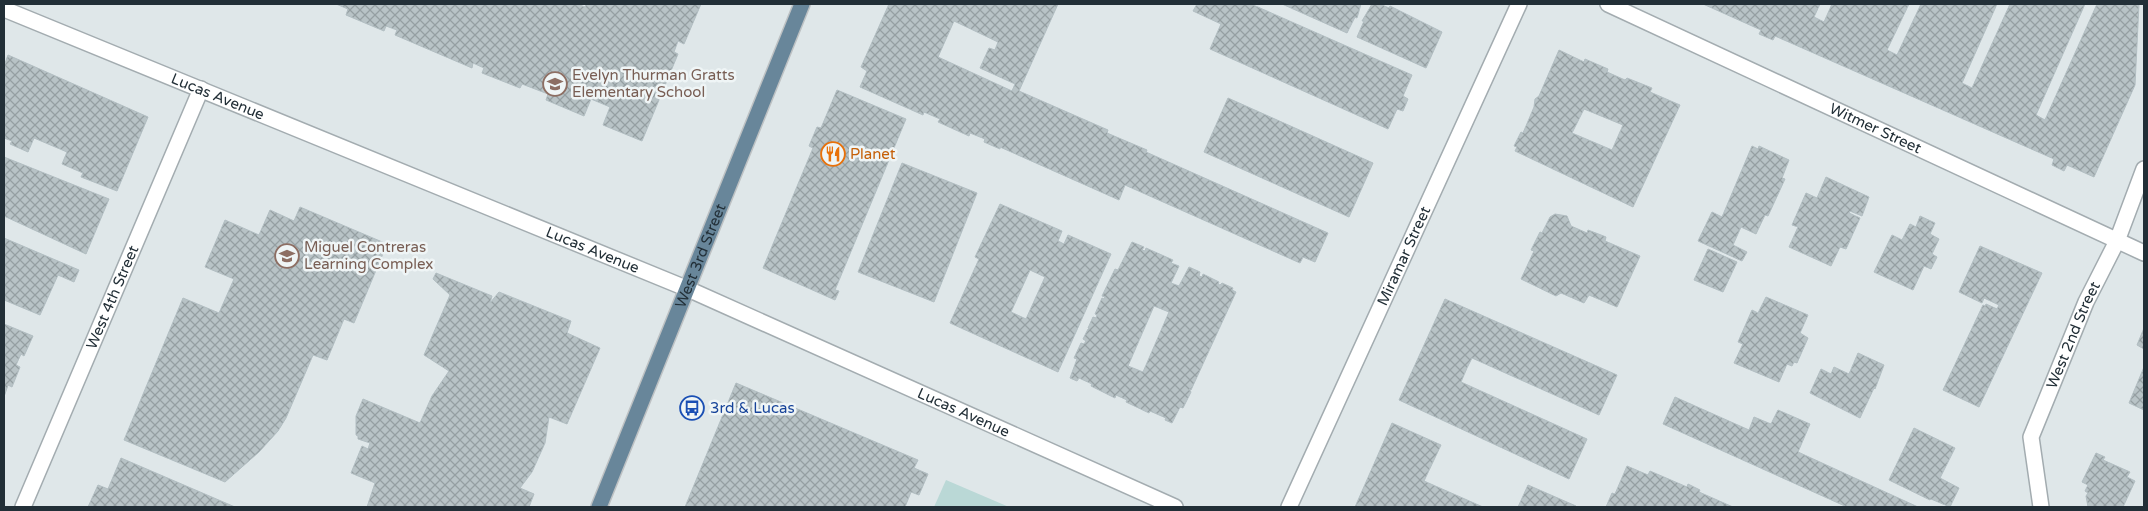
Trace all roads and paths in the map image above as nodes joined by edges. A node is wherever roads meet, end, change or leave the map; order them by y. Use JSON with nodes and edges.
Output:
{"nodes":[{"id":1,"x":802,"y":4,"type":"edge"},
{"id":2,"x":1519,"y":4,"type":"edge"},
{"id":3,"x":1608,"y":4,"type":"edge"},
{"id":4,"x":4,"y":9,"type":"edge"},
{"id":5,"x":202,"y":89,"type":"junction"},
{"id":6,"x":2144,"y":169,"type":"edge"},
{"id":7,"x":2117,"y":241,"type":"junction"},
{"id":8,"x":2144,"y":253,"type":"edge"},
{"id":9,"x":688,"y":289,"type":"junction"},
{"id":10,"x":23,"y":507,"type":"edge"},
{"id":11,"x":599,"y":507,"type":"edge"},
{"id":12,"x":1175,"y":507,"type":"edge"},
{"id":13,"x":1289,"y":507,"type":"edge"},
{"id":14,"x":2041,"y":507,"type":"edge"}],
"edges":[{"from":1,"to":9,"type":"main road","name":"West 3rd Street"},
{"from":2,"to":13,"type":"street","name":"Miramar Street"},
{"from":3,"to":7,"type":"street","name":"Witmer Street"},
{"from":4,"to":5,"type":"street","name":"Lucas Avenue"},
{"from":5,"to":9,"type":"street","name":"Lucas Avenue"},
{"from":5,"to":10,"type":"street","name":"West 4th Street"},
{"from":6,"to":7,"type":"street","name":"West 2nd Street"},
{"from":7,"to":8,"type":"street","name":"Witmer Street"},
{"from":7,"to":14,"type":"street","name":"West 2nd Street"},
{"from":9,"to":11,"type":"main road","name":"West 3rd Street"},
{"from":9,"to":12,"type":"street","name":"Lucas Avenue"}]}
